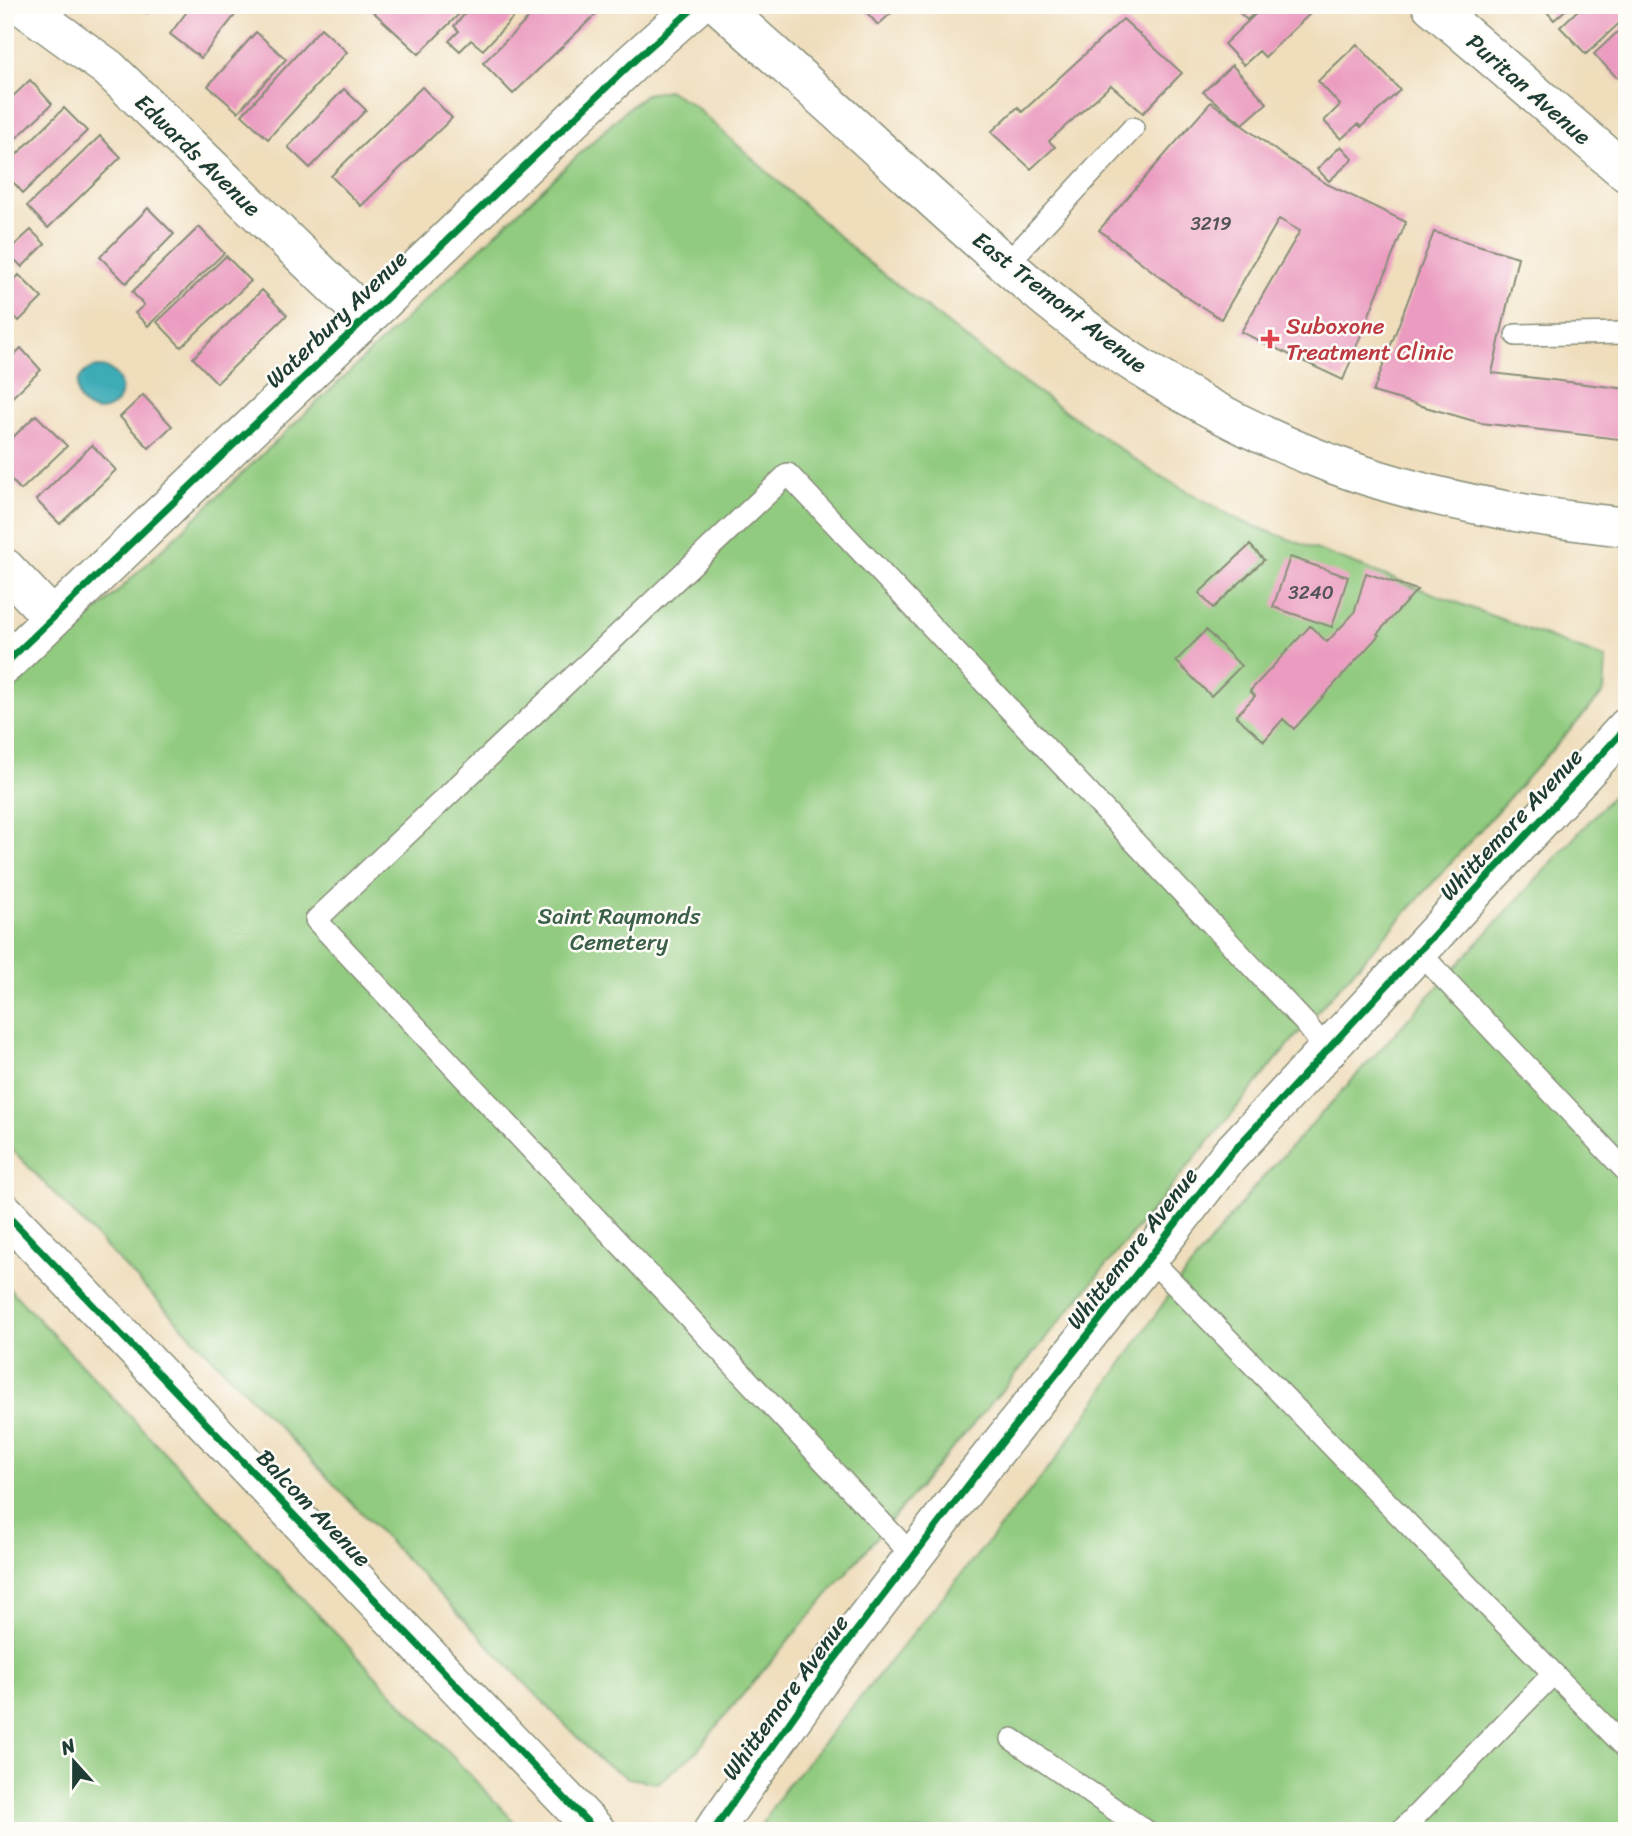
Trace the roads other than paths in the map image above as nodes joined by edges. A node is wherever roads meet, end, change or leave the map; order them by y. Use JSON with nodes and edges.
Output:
{"nodes":[{"id":1,"x":20,"y":5,"type":"edge"},
{"id":2,"x":697,"y":5,"type":"edge"},
{"id":3,"x":719,"y":5,"type":"edge"},
{"id":4,"x":1431,"y":5,"type":"edge"},
{"id":5,"x":1133,"y":128,"type":"dead end"},
{"id":6,"x":1627,"y":173,"type":"edge"},
{"id":7,"x":1006,"y":265,"type":"junction"},
{"id":8,"x":366,"y":317,"type":"junction"},
{"id":9,"x":1627,"y":333,"type":"edge"},
{"id":10,"x":1516,"y":335,"type":"dead end"},
{"id":11,"x":1627,"y":527,"type":"edge"},
{"id":12,"x":5,"y":568,"type":"edge"},
{"id":13,"x":53,"y":618,"type":"junction"},
{"id":14,"x":5,"y":664,"type":"edge"},
{"id":15,"x":1627,"y":727,"type":"edge"},
{"id":16,"x":1419,"y":952,"type":"junction"},
{"id":17,"x":1326,"y":1050,"type":"junction"},
{"id":18,"x":1627,"y":1172,"type":"edge"},
{"id":19,"x":5,"y":1213,"type":"edge"},
{"id":20,"x":1149,"y":1258,"type":"junction"},
{"id":21,"x":913,"y":1556,"type":"junction"},
{"id":22,"x":1553,"y":1674,"type":"junction"},
{"id":23,"x":1012,"y":1739,"type":"dead end"},
{"id":24,"x":1627,"y":1749,"type":"edge"},
{"id":25,"x":596,"y":1831,"type":"edge"},
{"id":26,"x":713,"y":1831,"type":"edge"},
{"id":27,"x":1146,"y":1831,"type":"edge"},
{"id":28,"x":1401,"y":1831,"type":"edge"}],
"edges":[{"from":1,"to":8,"type":"street","name":"Edwards Avenue"},
{"from":2,"to":8,"type":"street","name":"Waterbury Avenue"},
{"from":3,"to":7,"type":"street","name":"East Tremont Avenue"},
{"from":4,"to":6,"type":"street","name":"Puritan Avenue"},
{"from":5,"to":7,"type":"lane"},
{"from":7,"to":11,"type":"street","name":"East Tremont Avenue"},
{"from":8,"to":13,"type":"street","name":"Waterbury Avenue"},
{"from":9,"to":10,"type":"lane"},
{"from":12,"to":13,"type":"street"},
{"from":13,"to":14,"type":"street","name":"Waterbury Avenue"},
{"from":15,"to":16,"type":"street","name":"Whittemore Avenue"},
{"from":16,"to":17,"type":"street","name":"Whittemore Avenue"},
{"from":16,"to":18,"type":"lane"},
{"from":17,"to":20,"type":"street","name":"Whittemore Avenue"},
{"from":17,"to":21,"type":"lane"},
{"from":19,"to":25,"type":"street","name":"Balcom Avenue"},
{"from":20,"to":21,"type":"street","name":"Whittemore Avenue"},
{"from":20,"to":22,"type":"lane"},
{"from":21,"to":26,"type":"street","name":"Whittemore Avenue"},
{"from":22,"to":24,"type":"lane"},
{"from":22,"to":28,"type":"lane"},
{"from":23,"to":27,"type":"lane"}]}
